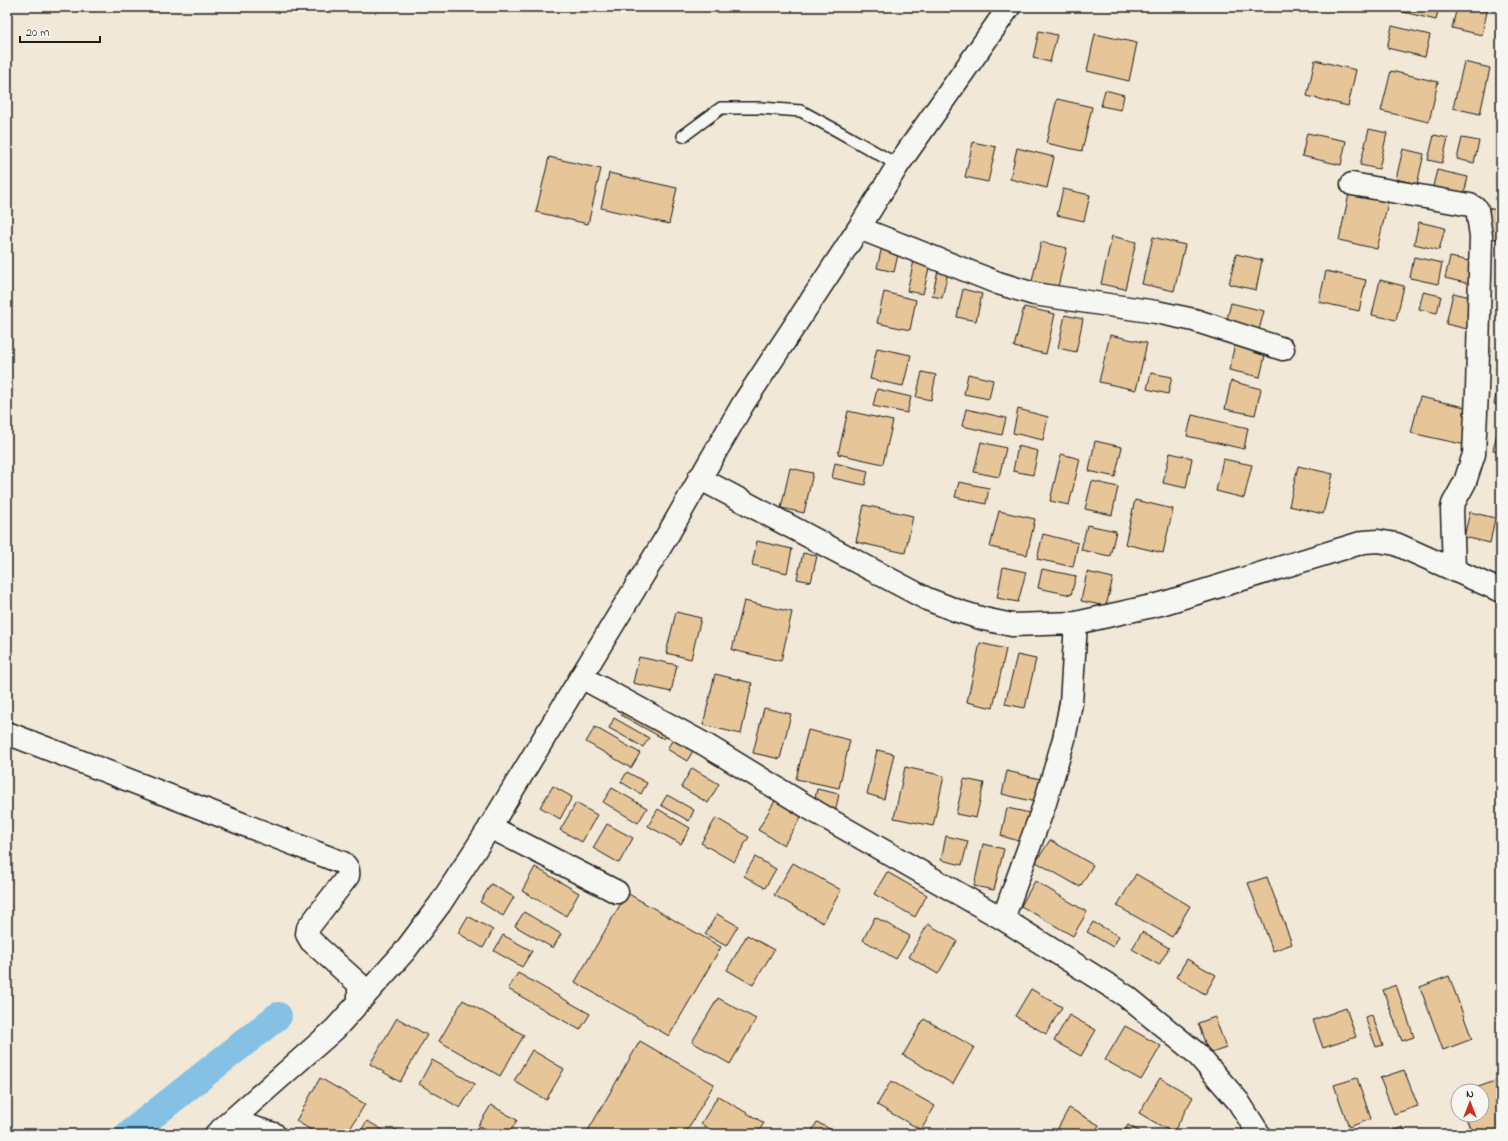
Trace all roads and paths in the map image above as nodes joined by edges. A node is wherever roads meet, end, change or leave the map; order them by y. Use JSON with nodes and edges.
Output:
{"nodes":[{"id":1,"x":1009,"y":7,"type":"edge"},
{"id":2,"x":683,"y":136,"type":"dead end"},
{"id":3,"x":893,"y":162,"type":"junction"},
{"id":4,"x":1352,"y":184,"type":"dead end"},
{"id":5,"x":860,"y":228,"type":"junction"},
{"id":6,"x":1283,"y":349,"type":"dead end"},
{"id":7,"x":699,"y":478,"type":"junction"},
{"id":8,"x":1454,"y":570,"type":"junction"},
{"id":9,"x":1501,"y":591,"type":"edge"},
{"id":10,"x":1076,"y":623,"type":"junction"},
{"id":11,"x":581,"y":677,"type":"junction"},
{"id":12,"x":7,"y":733,"type":"edge"},
{"id":13,"x":490,"y":827,"type":"junction"},
{"id":14,"x":617,"y":892,"type":"dead end"},
{"id":15,"x":1003,"y":919,"type":"junction"},
{"id":16,"x":359,"y":993,"type":"junction"},
{"id":17,"x":224,"y":1128,"type":"edge"},
{"id":18,"x":274,"y":1134,"type":"edge"},
{"id":19,"x":1259,"y":1134,"type":"edge"}],
"edges":[{"from":1,"to":3,"type":"street"},
{"from":2,"to":3,"type":"lane"},
{"from":3,"to":5,"type":"street"},
{"from":4,"to":8,"type":"street"},
{"from":5,"to":6,"type":"street"},
{"from":5,"to":7,"type":"street"},
{"from":7,"to":10,"type":"street"},
{"from":7,"to":11,"type":"street"},
{"from":8,"to":9,"type":"street"},
{"from":8,"to":10,"type":"street"},
{"from":10,"to":15,"type":"street"},
{"from":11,"to":13,"type":"street"},
{"from":11,"to":15,"type":"street"},
{"from":12,"to":16,"type":"street"},
{"from":13,"to":14,"type":"street"},
{"from":13,"to":16,"type":"street"},
{"from":15,"to":19,"type":"street"},
{"from":16,"to":17,"type":"street"},
{"from":17,"to":18,"type":"street"}]}
